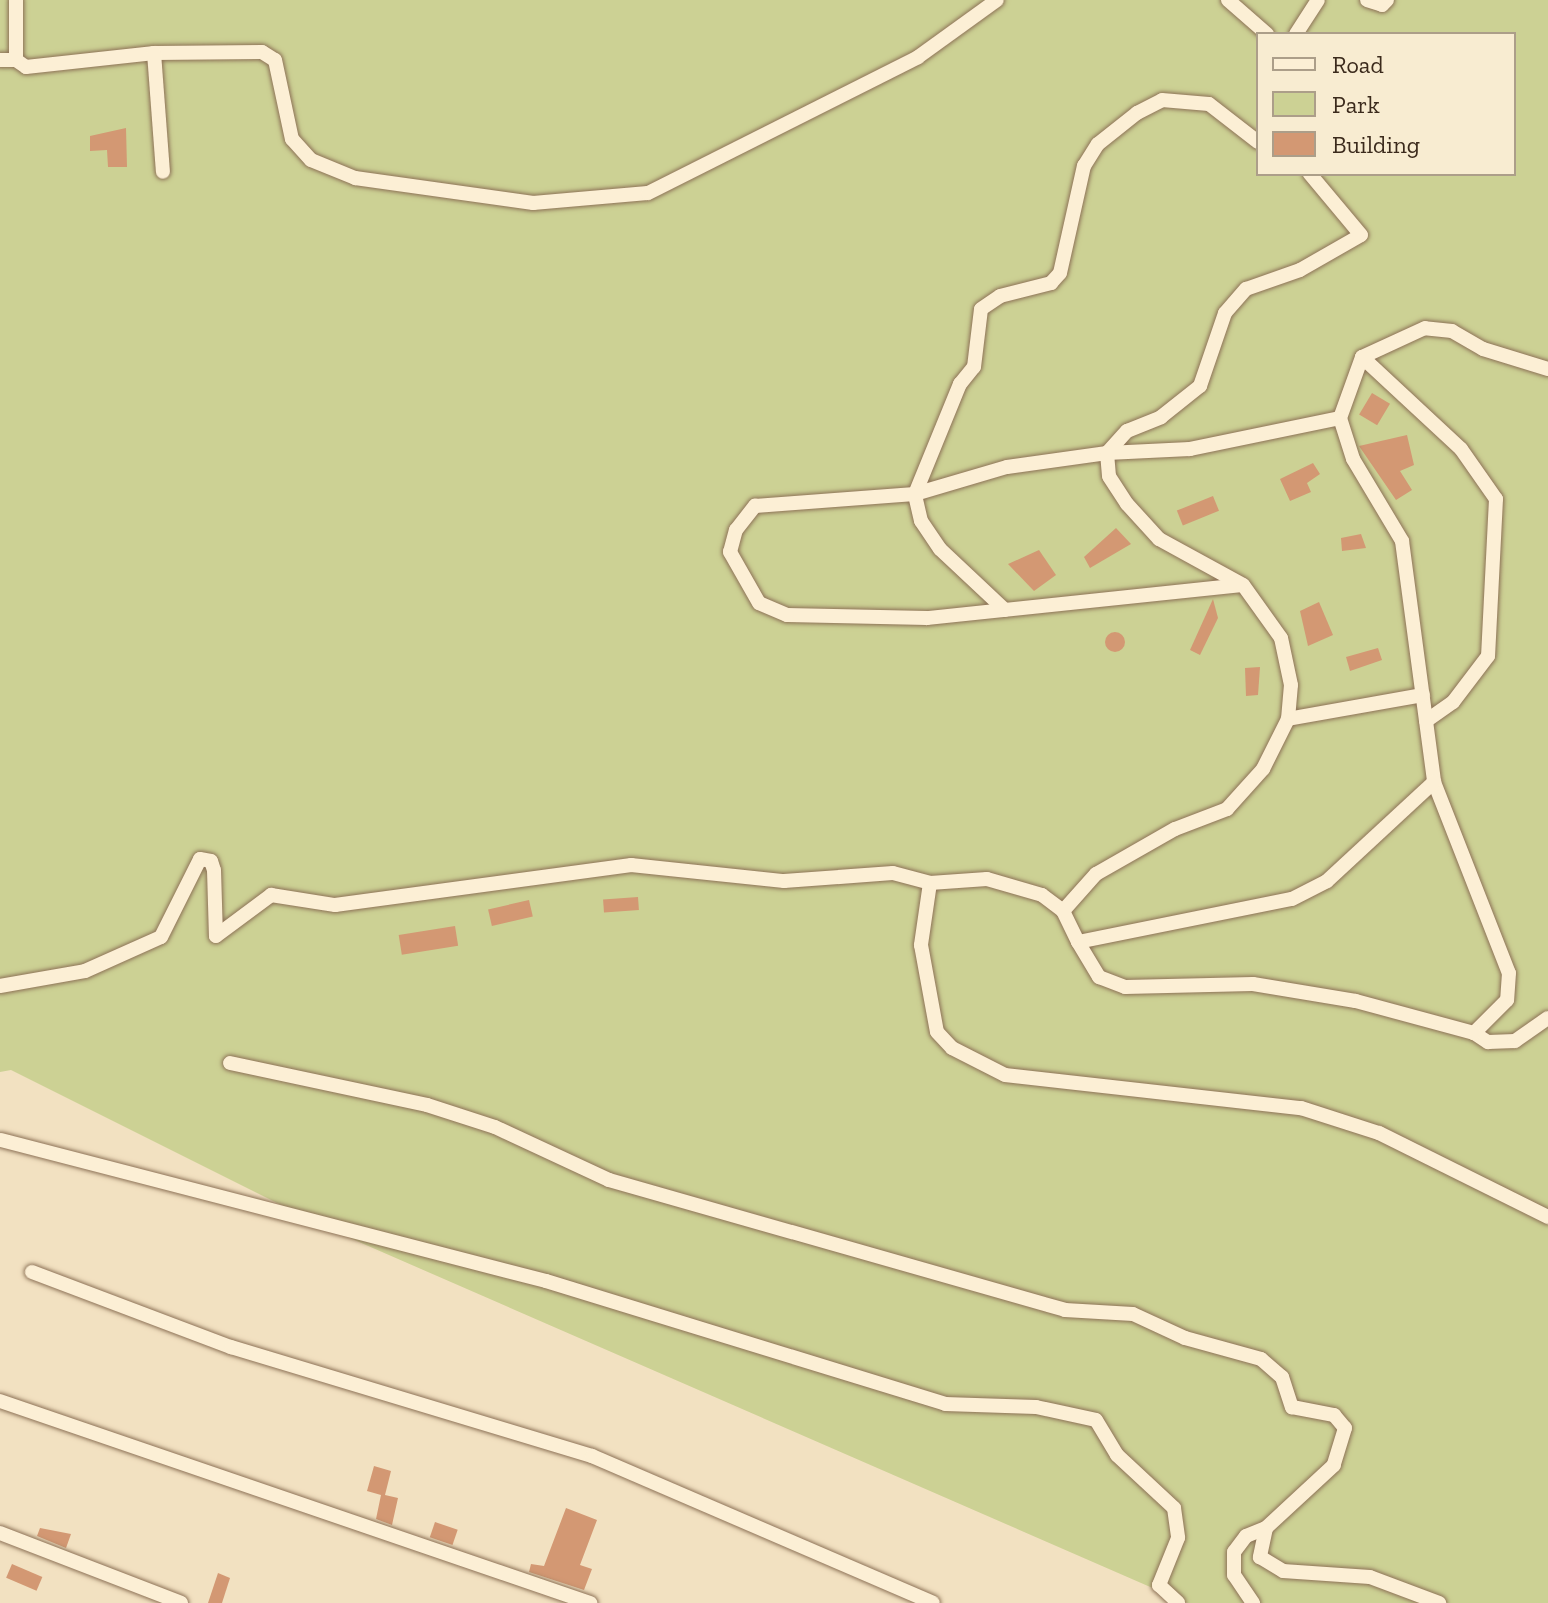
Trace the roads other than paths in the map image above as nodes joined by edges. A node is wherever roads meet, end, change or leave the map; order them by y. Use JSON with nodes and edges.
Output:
{"nodes":[{"id":1,"x":16,"y":0,"type":"edge"},
{"id":2,"x":997,"y":0,"type":"edge"},
{"id":3,"x":1228,"y":0,"type":"edge"},
{"id":4,"x":1318,"y":0,"type":"edge"},
{"id":5,"x":1367,"y":0,"type":"edge"},
{"id":6,"x":1387,"y":0,"type":"edge"},
{"id":7,"x":1265,"y":32,"type":"edge"},
{"id":8,"x":1297,"y":32,"type":"edge"},
{"id":9,"x":154,"y":53,"type":"junction"},
{"id":10,"x":0,"y":60,"type":"edge"},
{"id":11,"x":16,"y":60,"type":"junction"},
{"id":12,"x":1256,"y":140,"type":"edge"},
{"id":13,"x":163,"y":172,"type":"dead end"},
{"id":14,"x":1312,"y":176,"type":"edge"},
{"id":15,"x":1362,"y":357,"type":"junction"},
{"id":16,"x":1548,"y":369,"type":"edge"},
{"id":17,"x":1340,"y":418,"type":"junction"},
{"id":18,"x":1107,"y":453,"type":"junction"},
{"id":19,"x":915,"y":494,"type":"junction"},
{"id":20,"x":1243,"y":585,"type":"junction"},
{"id":21,"x":1005,"y":610,"type":"junction"},
{"id":22,"x":1423,"y":695,"type":"junction"},
{"id":23,"x":1288,"y":719,"type":"junction"},
{"id":24,"x":1426,"y":721,"type":"junction"},
{"id":25,"x":1434,"y":782,"type":"junction"},
{"id":26,"x":930,"y":883,"type":"junction"},
{"id":27,"x":1063,"y":911,"type":"junction"},
{"id":28,"x":1078,"y":942,"type":"junction"},
{"id":29,"x":0,"y":986,"type":"edge"},
{"id":30,"x":1548,"y":1018,"type":"edge"},
{"id":31,"x":1474,"y":1033,"type":"junction"},
{"id":32,"x":230,"y":1063,"type":"dead end"},
{"id":33,"x":1,"y":1140,"type":"edge"},
{"id":34,"x":1548,"y":1217,"type":"edge"},
{"id":35,"x":32,"y":1272,"type":"dead end"},
{"id":36,"x":0,"y":1401,"type":"edge"},
{"id":37,"x":1266,"y":1528,"type":"junction"},
{"id":38,"x":0,"y":1533,"type":"edge"},
{"id":39,"x":181,"y":1603,"type":"edge"},
{"id":40,"x":590,"y":1603,"type":"edge"},
{"id":41,"x":933,"y":1603,"type":"edge"},
{"id":42,"x":1178,"y":1603,"type":"edge"},
{"id":43,"x":1253,"y":1603,"type":"edge"},
{"id":44,"x":1439,"y":1603,"type":"edge"}],
"edges":[{"from":1,"to":11,"type":"street"},
{"from":2,"to":9,"type":"street"},
{"from":3,"to":7,"type":"street"},
{"from":4,"to":8,"type":"street"},
{"from":5,"to":6,"type":"street"},
{"from":9,"to":11,"type":"street"},
{"from":9,"to":13,"type":"street"},
{"from":10,"to":11,"type":"street"},
{"from":12,"to":19,"type":"street"},
{"from":14,"to":18,"type":"street"},
{"from":15,"to":16,"type":"street"},
{"from":15,"to":17,"type":"street"},
{"from":15,"to":24,"type":"street"},
{"from":17,"to":18,"type":"street"},
{"from":17,"to":22,"type":"street"},
{"from":18,"to":19,"type":"street"},
{"from":18,"to":20,"type":"street"},
{"from":19,"to":21,"type":"street"},
{"from":19,"to":21,"type":"street"},
{"from":20,"to":21,"type":"street"},
{"from":20,"to":23,"type":"street"},
{"from":22,"to":23,"type":"street"},
{"from":22,"to":24,"type":"street"},
{"from":23,"to":27,"type":"street"},
{"from":24,"to":25,"type":"street"},
{"from":25,"to":28,"type":"street"},
{"from":25,"to":31,"type":"street"},
{"from":26,"to":27,"type":"street"},
{"from":26,"to":29,"type":"street"},
{"from":26,"to":34,"type":"street"},
{"from":27,"to":28,"type":"street"},
{"from":28,"to":31,"type":"street"},
{"from":30,"to":31,"type":"street"},
{"from":32,"to":37,"type":"street"},
{"from":33,"to":42,"type":"street"},
{"from":35,"to":41,"type":"street"},
{"from":36,"to":40,"type":"street"},
{"from":37,"to":43,"type":"street"},
{"from":37,"to":44,"type":"street"},
{"from":38,"to":39,"type":"street"}]}
